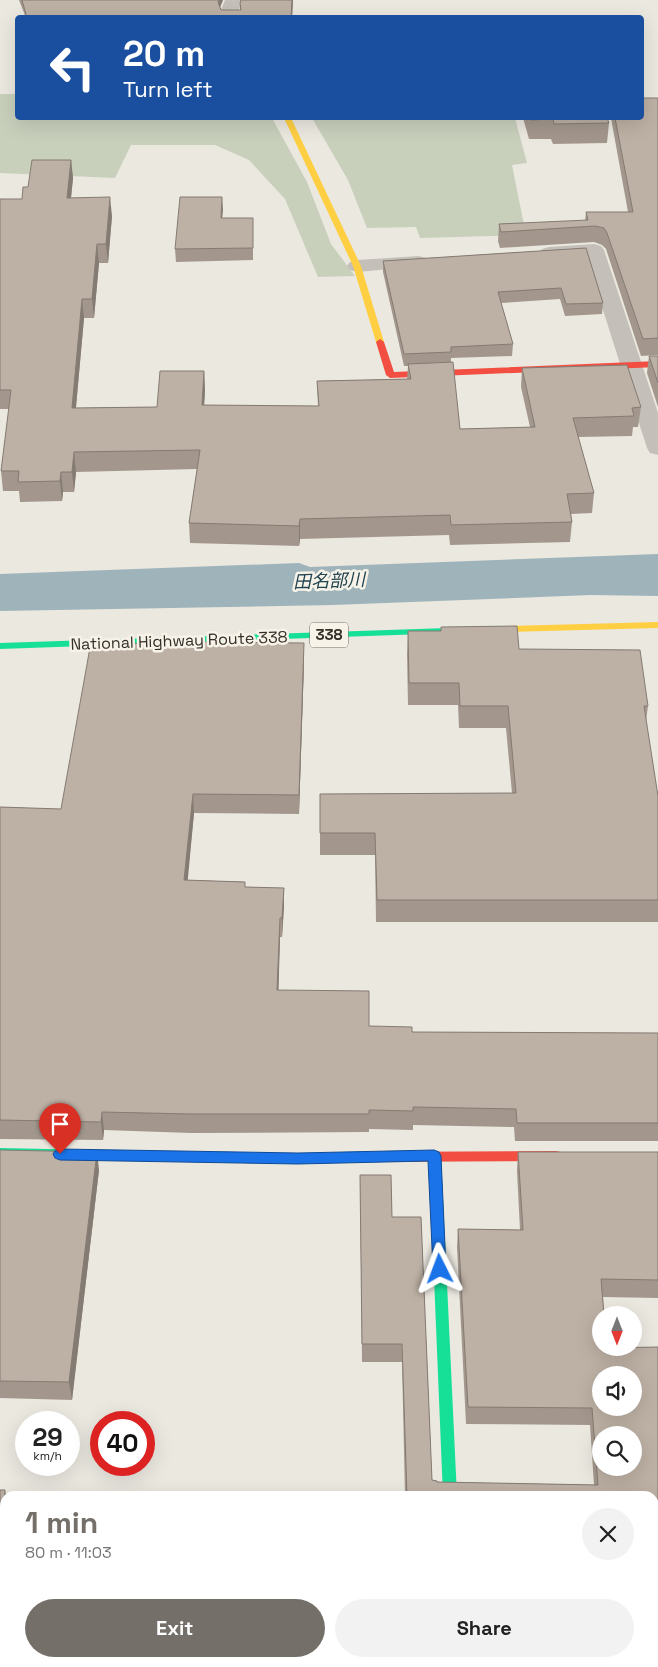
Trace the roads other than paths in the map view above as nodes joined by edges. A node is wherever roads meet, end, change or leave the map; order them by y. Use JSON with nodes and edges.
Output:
{"nodes":[{"id":1,"x":234,"y":0,"type":"edge"},
{"id":2,"x":230,"y":15,"type":"edge"},
{"id":3,"x":288,"y":120,"type":"edge"},
{"id":4,"x":534,"y":254,"type":"edge"},
{"id":5,"x":436,"y":261,"type":"edge"},
{"id":6,"x":357,"y":266,"type":"junction"},
{"id":7,"x":658,"y":364,"type":"edge"},
{"id":8,"x":631,"y":366,"type":"junction"},
{"id":9,"x":658,"y":448,"type":"edge"},
{"id":10,"x":658,"y":625,"type":"edge"},
{"id":11,"x":0,"y":646,"type":"edge"},
{"id":12,"x":0,"y":1153,"type":"edge"},
{"id":13,"x":434,"y":1156,"type":"junction"},
{"id":14,"x":571,"y":1156,"type":"edge"},
{"id":15,"x":450,"y":1491,"type":"edge"}],
"edges":[{"from":1,"to":2,"type":"street"},
{"from":3,"to":6,"type":"main road"},
{"from":4,"to":8,"type":"street"},
{"from":5,"to":6,"type":"street"},
{"from":6,"to":8,"type":"main road"},
{"from":7,"to":8,"type":"main road"},
{"from":8,"to":9,"type":"street"},
{"from":10,"to":11,"type":"main road","name":"National Highway Route 338","number":"338"},
{"from":12,"to":13,"type":"main road"},
{"from":13,"to":14,"type":"main road"},
{"from":13,"to":15,"type":"main road"}]}
